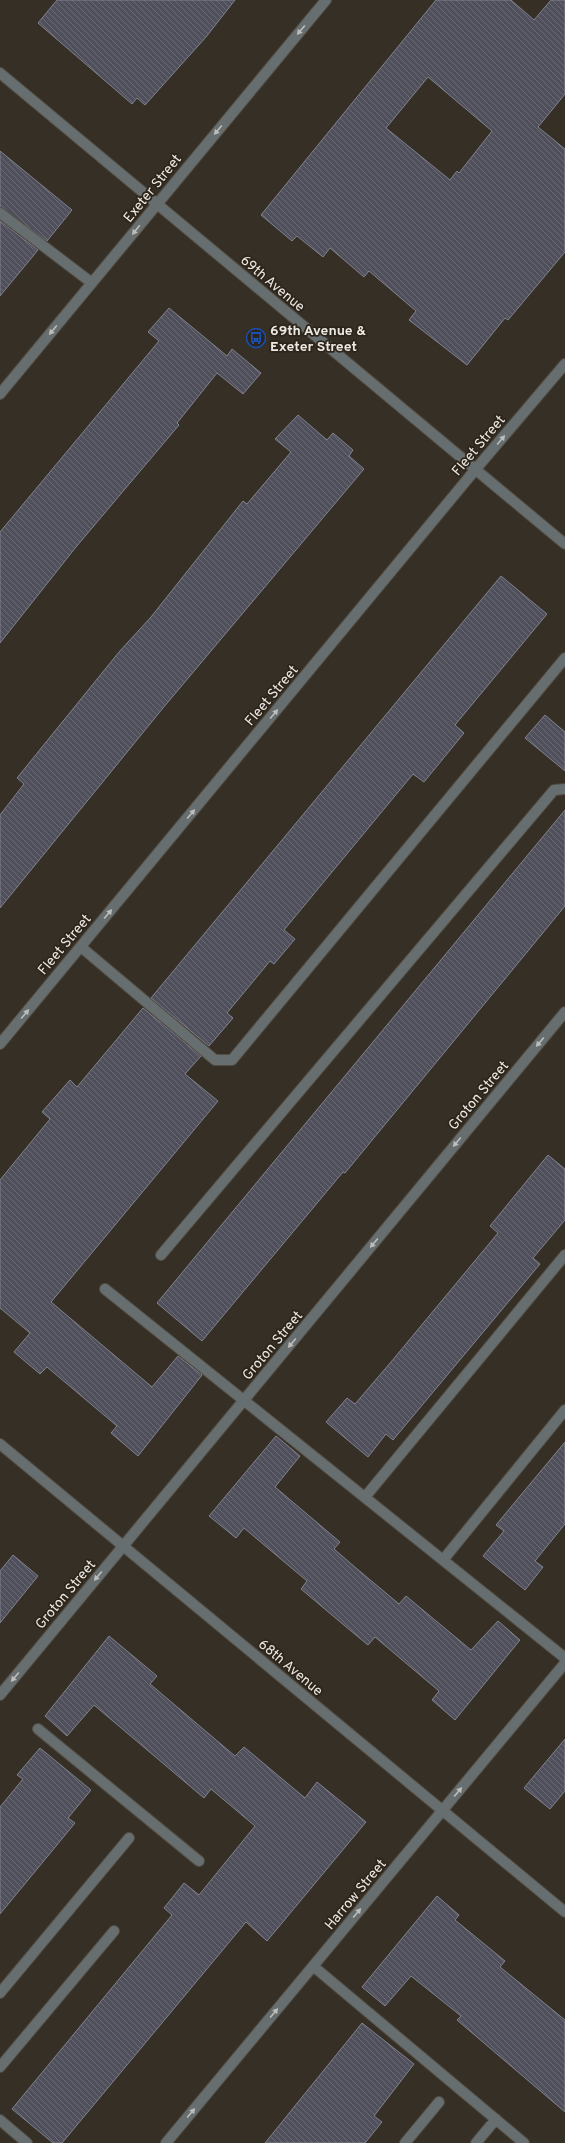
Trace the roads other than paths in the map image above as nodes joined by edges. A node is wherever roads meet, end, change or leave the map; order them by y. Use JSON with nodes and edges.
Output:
{"nodes":[{"id":1,"x":326,"y":0,"type":"edge"},
{"id":2,"x":0,"y":73,"type":"edge"},
{"id":3,"x":157,"y":204,"type":"junction"},
{"id":4,"x":0,"y":213,"type":"edge"},
{"id":5,"x":92,"y":283,"type":"junction"},
{"id":6,"x":565,"y":364,"type":"edge"},
{"id":7,"x":0,"y":394,"type":"edge"},
{"id":8,"x":475,"y":470,"type":"junction"},
{"id":9,"x":565,"y":544,"type":"edge"},
{"id":10,"x":565,"y":658,"type":"edge"},
{"id":11,"x":565,"y":789,"type":"edge"},
{"id":12,"x":81,"y":947,"type":"junction"},
{"id":13,"x":565,"y":1012,"type":"edge"},
{"id":14,"x":0,"y":1044,"type":"edge"},
{"id":15,"x":565,"y":1254,"type":"edge"},
{"id":16,"x":161,"y":1255,"type":"dead end"},
{"id":17,"x":105,"y":1289,"type":"dead end"},
{"id":18,"x":244,"y":1401,"type":"junction"},
{"id":19,"x":565,"y":1410,"type":"edge"},
{"id":20,"x":0,"y":1444,"type":"edge"},
{"id":21,"x":365,"y":1497,"type":"junction"},
{"id":22,"x":123,"y":1547,"type":"junction"},
{"id":23,"x":443,"y":1560,"type":"junction"},
{"id":24,"x":565,"y":1658,"type":"edge"},
{"id":25,"x":565,"y":1663,"type":"edge"},
{"id":26,"x":0,"y":1695,"type":"edge"},
{"id":27,"x":38,"y":1729,"type":"dead end"},
{"id":28,"x":442,"y":1811,"type":"junction"},
{"id":29,"x":129,"y":1838,"type":"dead end"},
{"id":30,"x":199,"y":1861,"type":"dead end"},
{"id":31,"x":565,"y":1912,"type":"edge"},
{"id":32,"x":114,"y":1931,"type":"dead end"},
{"id":33,"x":313,"y":1966,"type":"junction"},
{"id":34,"x":0,"y":1993,"type":"edge"},
{"id":35,"x":0,"y":2067,"type":"edge"},
{"id":36,"x":439,"y":2102,"type":"dead end"},
{"id":37,"x":496,"y":2119,"type":"junction"},
{"id":38,"x":0,"y":2120,"type":"edge"},
{"id":39,"x":27,"y":2143,"type":"edge"},
{"id":40,"x":166,"y":2143,"type":"edge"},
{"id":41,"x":405,"y":2143,"type":"edge"},
{"id":42,"x":476,"y":2143,"type":"edge"},
{"id":43,"x":524,"y":2143,"type":"edge"}],
"edges":[{"from":1,"to":3,"type":"street","name":"Exeter Street","one_way":true},
{"from":2,"to":3,"type":"street","name":"69th Avenue"},
{"from":3,"to":5,"type":"street","name":"Exeter Street","one_way":true},
{"from":3,"to":8,"type":"street","name":"69th Avenue"},
{"from":4,"to":5,"type":"street"},
{"from":5,"to":7,"type":"street","name":"Exeter Street","one_way":true},
{"from":8,"to":6,"type":"street","name":"Fleet Street","one_way":true},
{"from":8,"to":9,"type":"street","name":"69th Avenue"},
{"from":12,"to":8,"type":"street","name":"Fleet Street","one_way":true},
{"from":10,"to":12,"type":"street"},
{"from":11,"to":16,"type":"street"},
{"from":14,"to":12,"type":"street","name":"Fleet Street","one_way":true},
{"from":13,"to":18,"type":"street","name":"Groton Street","one_way":true},
{"from":15,"to":21,"type":"street"},
{"from":17,"to":18,"type":"street"},
{"from":18,"to":21,"type":"street"},
{"from":18,"to":22,"type":"street","name":"Groton Street"},
{"from":19,"to":23,"type":"street"},
{"from":20,"to":22,"type":"street","name":"68th Avenue"},
{"from":21,"to":23,"type":"street"},
{"from":22,"to":26,"type":"street","name":"Groton Street","one_way":true},
{"from":22,"to":28,"type":"street","name":"68th Avenue"},
{"from":23,"to":24,"type":"street"},
{"from":28,"to":25,"type":"street","name":"Harrow Street","one_way":true},
{"from":27,"to":30,"type":"street"},
{"from":28,"to":31,"type":"street","name":"68th Avenue"},
{"from":33,"to":28,"type":"street","name":"Harrow Street","one_way":true},
{"from":29,"to":34,"type":"street"},
{"from":32,"to":35,"type":"street"},
{"from":33,"to":37,"type":"street"},
{"from":40,"to":33,"type":"street","name":"Harrow Street","one_way":true},
{"from":36,"to":41,"type":"street"},
{"from":37,"to":42,"type":"street"},
{"from":37,"to":43,"type":"street"},
{"from":38,"to":39,"type":"street"}]}
